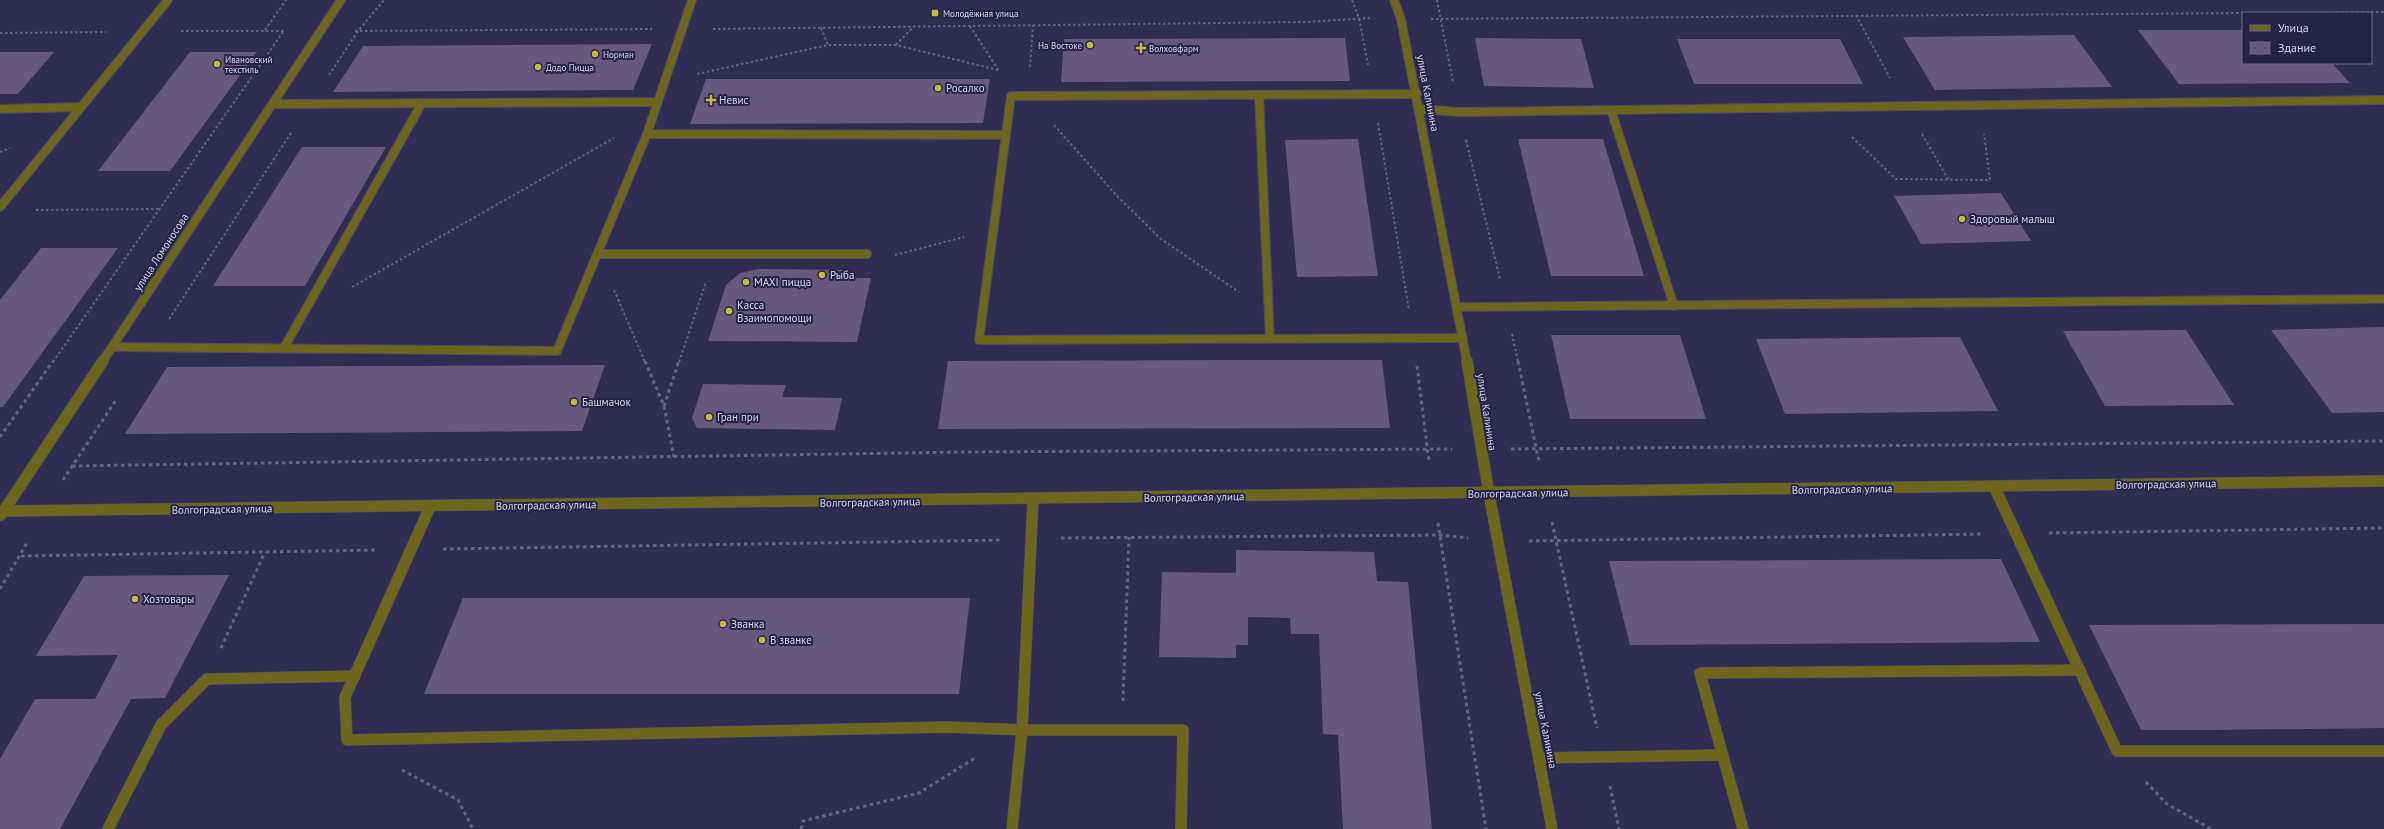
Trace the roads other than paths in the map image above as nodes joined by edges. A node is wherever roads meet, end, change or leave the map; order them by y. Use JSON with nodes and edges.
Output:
{"nodes":[{"id":1,"x":168,"y":0,"type":"edge"},
{"id":2,"x":341,"y":0,"type":"edge"},
{"id":3,"x":692,"y":0,"type":"edge"},
{"id":4,"x":1394,"y":0,"type":"edge"},
{"id":5,"x":1417,"y":94,"type":"junction"},
{"id":6,"x":1259,"y":95,"type":"junction"},
{"id":7,"x":2380,"y":100,"type":"edge"},
{"id":8,"x":658,"y":102,"type":"junction"},
{"id":9,"x":422,"y":103,"type":"junction"},
{"id":10,"x":272,"y":104,"type":"junction"},
{"id":11,"x":80,"y":107,"type":"junction"},
{"id":12,"x":0,"y":108,"type":"edge"},
{"id":13,"x":1420,"y":109,"type":"junction"},
{"id":14,"x":2384,"y":109,"type":"edge"},
{"id":15,"x":1611,"y":110,"type":"junction"},
{"id":16,"x":647,"y":134,"type":"junction"},
{"id":17,"x":1006,"y":135,"type":"junction"},
{"id":18,"x":0,"y":207,"type":"edge"},
{"id":19,"x":598,"y":254,"type":"junction"},
{"id":20,"x":867,"y":254,"type":"road end"},
{"id":21,"x":2384,"y":299,"type":"edge"},
{"id":22,"x":1674,"y":306,"type":"junction"},
{"id":23,"x":1458,"y":307,"type":"junction"},
{"id":24,"x":1463,"y":338,"type":"junction"},
{"id":25,"x":1270,"y":339,"type":"junction"},
{"id":26,"x":112,"y":347,"type":"junction"},
{"id":27,"x":284,"y":348,"type":"junction"},
{"id":28,"x":2384,"y":481,"type":"edge"},
{"id":29,"x":1994,"y":486,"type":"junction"},
{"id":30,"x":1488,"y":494,"type":"junction"},
{"id":31,"x":1033,"y":500,"type":"junction"},
{"id":32,"x":430,"y":507,"type":"junction"},
{"id":33,"x":2,"y":514,"type":"edge"},
{"id":34,"x":2080,"y":670,"type":"junction"},
{"id":35,"x":355,"y":676,"type":"junction"},
{"id":36,"x":1022,"y":730,"type":"junction"},
{"id":37,"x":2384,"y":751,"type":"edge"},
{"id":38,"x":1723,"y":755,"type":"junction"},
{"id":39,"x":1539,"y":758,"type":"junction"},
{"id":40,"x":108,"y":829,"type":"edge"},
{"id":41,"x":1012,"y":829,"type":"edge"},
{"id":42,"x":1182,"y":829,"type":"edge"},
{"id":43,"x":1552,"y":829,"type":"edge"},
{"id":44,"x":1742,"y":829,"type":"edge"}],
"edges":[{"from":1,"to":11,"type":"street"},
{"from":2,"to":10,"type":"street","name":"улица Ломоносова"},
{"from":3,"to":8,"type":"street"},
{"from":4,"to":5,"type":"street","name":"улица Калинина"},
{"from":5,"to":6,"type":"street"},
{"from":5,"to":13,"type":"street","name":"улица Калинина"},
{"from":6,"to":17,"type":"street"},
{"from":6,"to":25,"type":"street"},
{"from":7,"to":14,"type":"street"},
{"from":7,"to":15,"type":"street"},
{"from":8,"to":9,"type":"street"},
{"from":8,"to":16,"type":"street"},
{"from":9,"to":10,"type":"street"},
{"from":9,"to":27,"type":"street"},
{"from":10,"to":26,"type":"street","name":"улица Ломоносова"},
{"from":11,"to":12,"type":"street"},
{"from":11,"to":18,"type":"street"},
{"from":13,"to":15,"type":"street"},
{"from":13,"to":23,"type":"street","name":"улица Калинина"},
{"from":15,"to":22,"type":"street"},
{"from":16,"to":17,"type":"street"},
{"from":16,"to":19,"type":"street"},
{"from":17,"to":25,"type":"street"},
{"from":19,"to":20,"type":"street"},
{"from":19,"to":27,"type":"street"},
{"from":21,"to":22,"type":"street"},
{"from":22,"to":23,"type":"street"},
{"from":23,"to":24,"type":"street","name":"улица Калинина"},
{"from":24,"to":25,"type":"street"},
{"from":24,"to":30,"type":"street","name":"улица Калинина"},
{"from":26,"to":27,"type":"street"},
{"from":26,"to":33,"type":"street","name":"улица Ломоносова"},
{"from":28,"to":29,"type":"street","name":"Волгоградская улица"},
{"from":29,"to":30,"type":"street","name":"Волгоградская улица"},
{"from":29,"to":34,"type":"street"},
{"from":30,"to":31,"type":"street","name":"Волгоградская улица"},
{"from":30,"to":39,"type":"street","name":"улица Калинина"},
{"from":31,"to":32,"type":"street","name":"Волгоградская улица"},
{"from":31,"to":36,"type":"street"},
{"from":32,"to":33,"type":"street","name":"Волгоградская улица"},
{"from":32,"to":35,"type":"street"},
{"from":34,"to":37,"type":"street"},
{"from":34,"to":38,"type":"street"},
{"from":35,"to":36,"type":"street"},
{"from":35,"to":40,"type":"street"},
{"from":36,"to":41,"type":"street"},
{"from":36,"to":42,"type":"street"},
{"from":38,"to":39,"type":"street"},
{"from":38,"to":44,"type":"street"},
{"from":39,"to":43,"type":"street","name":"улица Калинина"}]}
